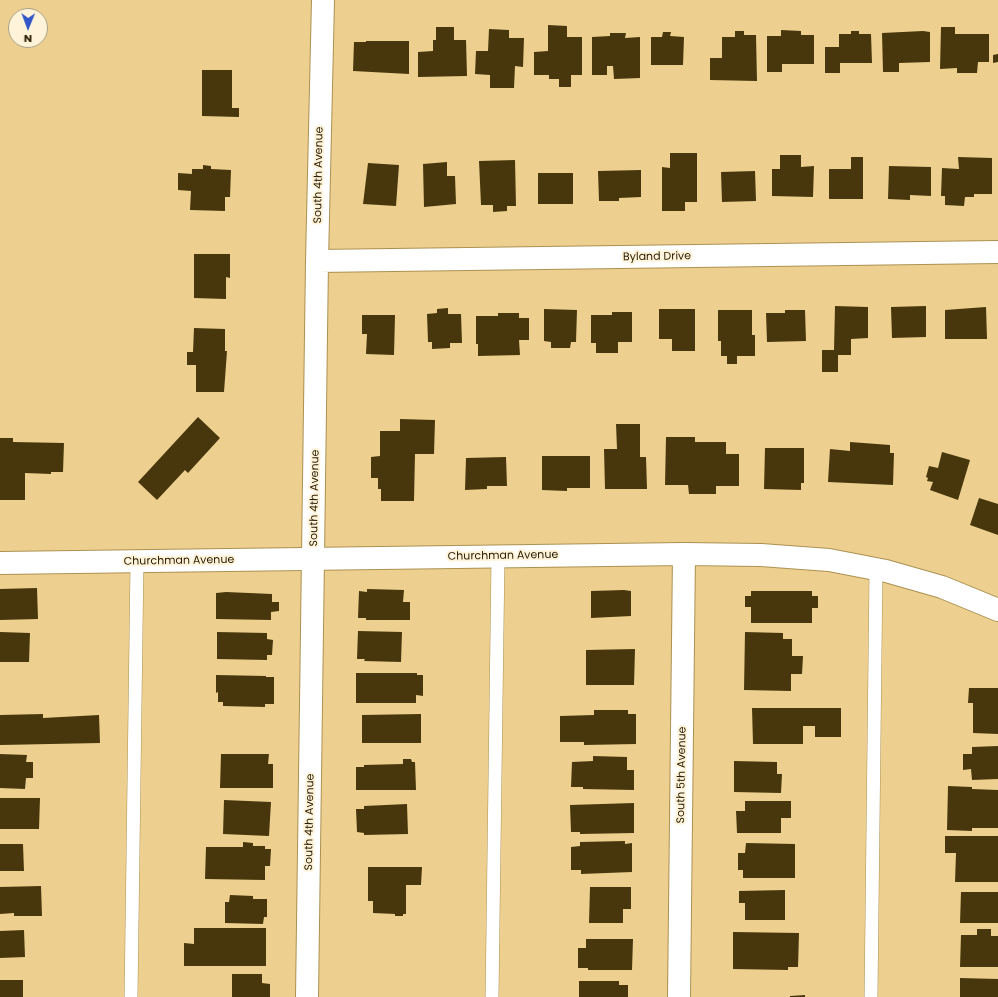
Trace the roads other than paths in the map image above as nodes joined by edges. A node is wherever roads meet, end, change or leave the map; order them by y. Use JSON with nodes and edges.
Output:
{"nodes":[{"id":1,"x":323,"y":0,"type":"edge"},
{"id":2,"x":998,"y":252,"type":"edge"},
{"id":3,"x":317,"y":262,"type":"junction"},
{"id":4,"x":684,"y":554,"type":"junction"},
{"id":5,"x":498,"y":556,"type":"junction"},
{"id":6,"x":314,"y":559,"type":"junction"},
{"id":7,"x":137,"y":561,"type":"junction"},
{"id":8,"x":0,"y":563,"type":"edge"},
{"id":9,"x":876,"y":569,"type":"junction"},
{"id":10,"x":998,"y":610,"type":"edge"},
{"id":11,"x":131,"y":997,"type":"edge"},
{"id":12,"x":307,"y":997,"type":"edge"},
{"id":13,"x":492,"y":997,"type":"edge"},
{"id":14,"x":679,"y":997,"type":"edge"},
{"id":15,"x":870,"y":997,"type":"edge"}],
"edges":[{"from":1,"to":3,"type":"street","name":"South 4th Avenue"},
{"from":2,"to":3,"type":"street","name":"Byland Drive"},
{"from":3,"to":6,"type":"street","name":"South 4th Avenue"},
{"from":4,"to":5,"type":"street","name":"Churchman Avenue"},
{"from":4,"to":9,"type":"street","name":"Churchman Avenue"},
{"from":4,"to":14,"type":"street","name":"South 5th Avenue"},
{"from":5,"to":6,"type":"street","name":"Churchman Avenue"},
{"from":5,"to":13,"type":"lane"},
{"from":6,"to":7,"type":"street","name":"Churchman Avenue"},
{"from":6,"to":12,"type":"street","name":"South 4th Avenue"},
{"from":7,"to":8,"type":"street","name":"Churchman Avenue"},
{"from":7,"to":11,"type":"lane"},
{"from":9,"to":10,"type":"street","name":"Churchman Avenue"},
{"from":9,"to":15,"type":"lane"}]}
